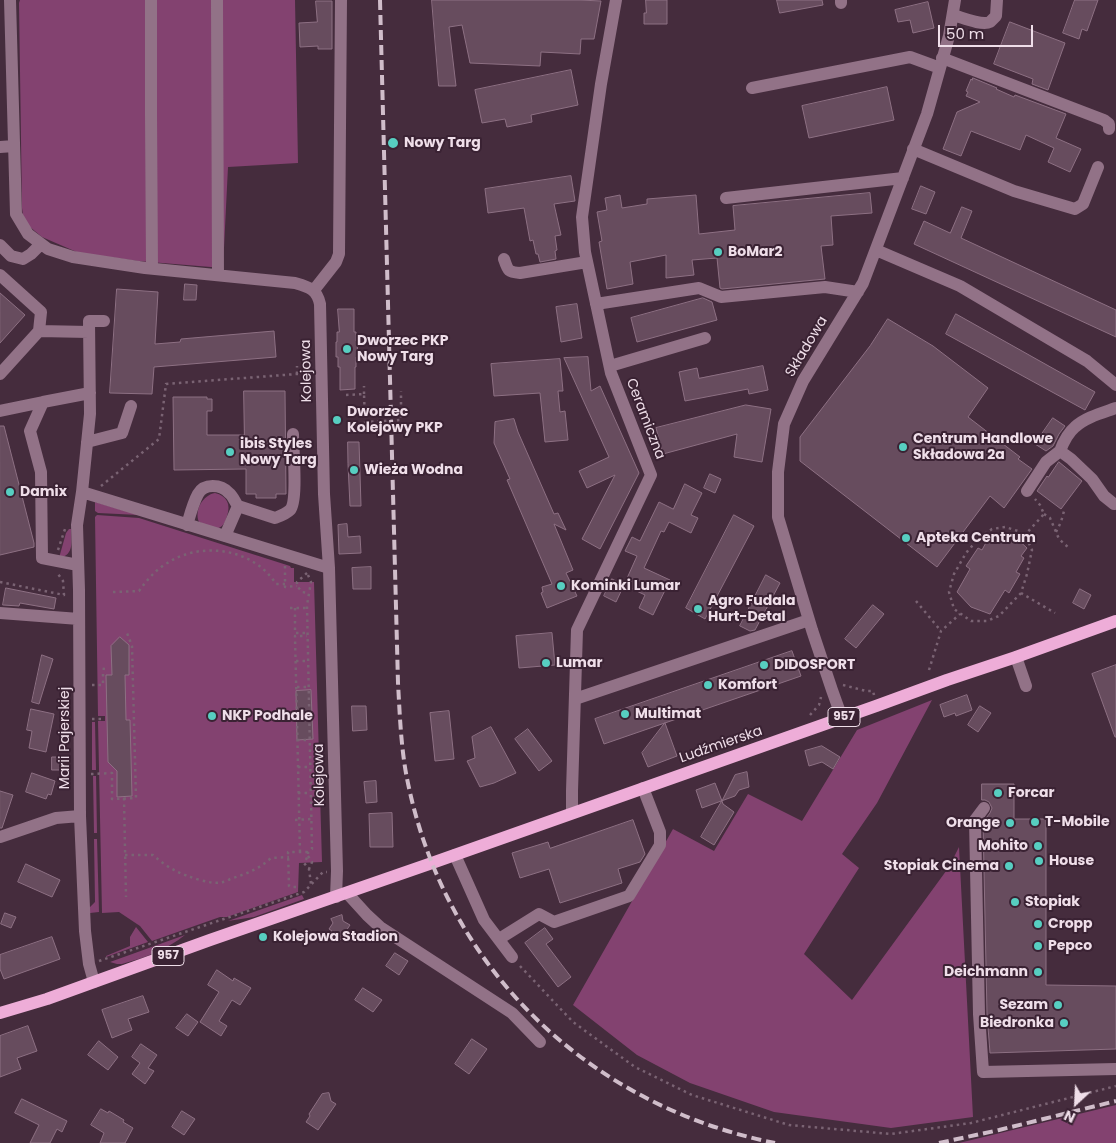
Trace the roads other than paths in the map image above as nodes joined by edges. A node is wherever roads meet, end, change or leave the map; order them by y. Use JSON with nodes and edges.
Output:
{"nodes":[{"id":1,"x":10,"y":0,"type":"edge"},
{"id":2,"x":151,"y":0,"type":"edge"},
{"id":3,"x":217,"y":0,"type":"edge"},
{"id":4,"x":341,"y":0,"type":"edge"},
{"id":5,"x":616,"y":0,"type":"edge"},
{"id":6,"x":955,"y":0,"type":"edge"},
{"id":7,"x":997,"y":0,"type":"edge"},
{"id":8,"x":953,"y":15,"type":"junction"},
{"id":9,"x":5,"y":26,"type":"edge"},
{"id":10,"x":941,"y":63,"type":"junction"},
{"id":11,"x":752,"y":88,"type":"dead end"},
{"id":12,"x":1108,"y":129,"type":"dead end"},
{"id":13,"x":14,"y":146,"type":"junction"},
{"id":14,"x":0,"y":147,"type":"edge"},
{"id":15,"x":914,"y":149,"type":"junction"},
{"id":16,"x":1098,"y":167,"type":"dead end"},
{"id":17,"x":903,"y":178,"type":"junction"},
{"id":18,"x":726,"y":198,"type":"dead end"},
{"id":19,"x":0,"y":244,"type":"edge"},
{"id":20,"x":42,"y":244,"type":"junction"},
{"id":21,"x":876,"y":250,"type":"junction"},
{"id":22,"x":504,"y":260,"type":"dead end"},
{"id":23,"x":587,"y":262,"type":"junction"},
{"id":24,"x":152,"y":268,"type":"junction"},
{"id":25,"x":218,"y":275,"type":"junction"},
{"id":26,"x":0,"y":276,"type":"edge"},
{"id":27,"x":314,"y":290,"type":"junction"},
{"id":28,"x":858,"y":292,"type":"junction"},
{"id":29,"x":596,"y":304,"type":"junction"},
{"id":30,"x":104,"y":321,"type":"dead end"},
{"id":31,"x":39,"y":330,"type":"junction"},
{"id":32,"x":89,"y":332,"type":"junction"},
{"id":33,"x":705,"y":338,"type":"dead end"},
{"id":34,"x":610,"y":366,"type":"junction"},
{"id":35,"x":0,"y":374,"type":"edge"},
{"id":36,"x":1116,"y":385,"type":"edge"},
{"id":37,"x":90,"y":393,"type":"junction"},
{"id":38,"x":43,"y":402,"type":"junction"},
{"id":39,"x":131,"y":406,"type":"dead end"},
{"id":40,"x":1116,"y":408,"type":"edge"},
{"id":41,"x":0,"y":411,"type":"edge"},
{"id":42,"x":293,"y":434,"type":"dead end"},
{"id":43,"x":87,"y":442,"type":"junction"},
{"id":44,"x":1060,"y":451,"type":"junction"},
{"id":45,"x":1027,"y":490,"type":"road end"},
{"id":46,"x":82,"y":492,"type":"junction"},
{"id":47,"x":1114,"y":504,"type":"dead end"},
{"id":48,"x":238,"y":506,"type":"junction"},
{"id":49,"x":187,"y":525,"type":"junction"},
{"id":50,"x":225,"y":536,"type":"junction"},
{"id":51,"x":78,"y":565,"type":"junction"},
{"id":52,"x":329,"y":568,"type":"junction"},
{"id":53,"x":0,"y":613,"type":"edge"},
{"id":54,"x":80,"y":619,"type":"junction"},
{"id":55,"x":809,"y":620,"type":"junction"},
{"id":56,"x":1116,"y":621,"type":"edge"},
{"id":57,"x":1016,"y":657,"type":"junction"},
{"id":58,"x":1026,"y":686,"type":"dead end"},
{"id":59,"x":575,"y":698,"type":"junction"},
{"id":60,"x":842,"y":718,"type":"junction"},
{"id":61,"x":643,"y":788,"type":"junction"},
{"id":62,"x":984,"y":808,"type":"dead end"},
{"id":63,"x":572,"y":813,"type":"junction"},
{"id":64,"x":80,"y":816,"type":"junction"},
{"id":65,"x":0,"y":837,"type":"edge"},
{"id":66,"x":455,"y":855,"type":"junction"},
{"id":67,"x":341,"y":895,"type":"junction"},
{"id":68,"x":499,"y":939,"type":"junction"},
{"id":69,"x":512,"y":957,"type":"road end"},
{"id":70,"x":94,"y":982,"type":"junction"},
{"id":71,"x":0,"y":1014,"type":"edge"},
{"id":72,"x":540,"y":1042,"type":"dead end"},
{"id":73,"x":1116,"y":1069,"type":"edge"}],
"edges":[{"from":1,"to":9,"type":"street"},
{"from":2,"to":24,"type":"street"},
{"from":3,"to":25,"type":"street"},
{"from":4,"to":27,"type":"street"},
{"from":5,"to":23,"type":"street","name":"Ceramiczna"},
{"from":6,"to":8,"type":"street","name":"Składowa"},
{"from":7,"to":8,"type":"street"},
{"from":8,"to":10,"type":"street","name":"Składowa"},
{"from":9,"to":13,"type":"street"},
{"from":10,"to":11,"type":"street"},
{"from":10,"to":12,"type":"street"},
{"from":10,"to":15,"type":"street","name":"Składowa"},
{"from":13,"to":14,"type":"street"},
{"from":13,"to":20,"type":"street"},
{"from":15,"to":16,"type":"street"},
{"from":15,"to":17,"type":"street","name":"Składowa"},
{"from":17,"to":18,"type":"street"},
{"from":17,"to":21,"type":"street","name":"Składowa"},
{"from":19,"to":20,"type":"street"},
{"from":20,"to":24,"type":"street"},
{"from":21,"to":28,"type":"street","name":"Składowa"},
{"from":21,"to":36,"type":"street"},
{"from":22,"to":23,"type":"street"},
{"from":23,"to":29,"type":"street","name":"Ceramiczna"},
{"from":24,"to":25,"type":"street"},
{"from":25,"to":27,"type":"street"},
{"from":26,"to":31,"type":"street"},
{"from":27,"to":52,"type":"street","name":"Kolejowa"},
{"from":28,"to":29,"type":"street"},
{"from":28,"to":55,"type":"street","name":"Składowa"},
{"from":29,"to":34,"type":"street","name":"Ceramiczna"},
{"from":30,"to":32,"type":"street"},
{"from":31,"to":32,"type":"street"},
{"from":31,"to":35,"type":"street"},
{"from":32,"to":37,"type":"street","name":"Marii Pajerskiej"},
{"from":33,"to":34,"type":"street"},
{"from":34,"to":59,"type":"street","name":"Ceramiczna"},
{"from":37,"to":38,"type":"street"},
{"from":37,"to":43,"type":"street","name":"Marii Pajerskiej"},
{"from":38,"to":41,"type":"street"},
{"from":38,"to":51,"type":"street"},
{"from":39,"to":43,"type":"street"},
{"from":40,"to":44,"type":"street"},
{"from":42,"to":48,"type":"street"},
{"from":43,"to":46,"type":"street","name":"Marii Pajerskiej"},
{"from":44,"to":45,"type":"street"},
{"from":44,"to":47,"type":"street"},
{"from":46,"to":49,"type":"street"},
{"from":46,"to":51,"type":"street","name":"Marii Pajerskiej"},
{"from":48,"to":49,"type":"street"},
{"from":48,"to":50,"type":"street"},
{"from":49,"to":50,"type":"street"},
{"from":50,"to":52,"type":"street"},
{"from":51,"to":54,"type":"street","name":"Marii Pajerskiej"},
{"from":52,"to":67,"type":"street","name":"Kolejowa"},
{"from":53,"to":54,"type":"street"},
{"from":54,"to":64,"type":"street","name":"Marii Pajerskiej"},
{"from":55,"to":59,"type":"street"},
{"from":55,"to":60,"type":"street","name":"Składowa"},
{"from":56,"to":57,"type":"main road","name":"Ludźmierska","number":"957"},
{"from":57,"to":58,"type":"street"},
{"from":57,"to":60,"type":"main road","name":"Ludźmierska","number":"957"},
{"from":59,"to":63,"type":"street","name":"Ceramiczna"},
{"from":60,"to":61,"type":"main road","name":"Ludźmierska","number":"957"},
{"from":61,"to":63,"type":"main road","name":"Ludźmierska","number":"957"},
{"from":61,"to":68,"type":"street"},
{"from":62,"to":73,"type":"street"},
{"from":63,"to":66,"type":"main road","name":"Ludźmierska","number":"957"},
{"from":64,"to":65,"type":"street"},
{"from":64,"to":70,"type":"street","name":"Marii Pajerskiej"},
{"from":66,"to":67,"type":"main road","name":"Ludźmierska","number":"957"},
{"from":66,"to":68,"type":"street"},
{"from":67,"to":70,"type":"main road","number":"957"},
{"from":67,"to":72,"type":"street"},
{"from":68,"to":69,"type":"street"},
{"from":70,"to":71,"type":"main road","number":"957"}]}
